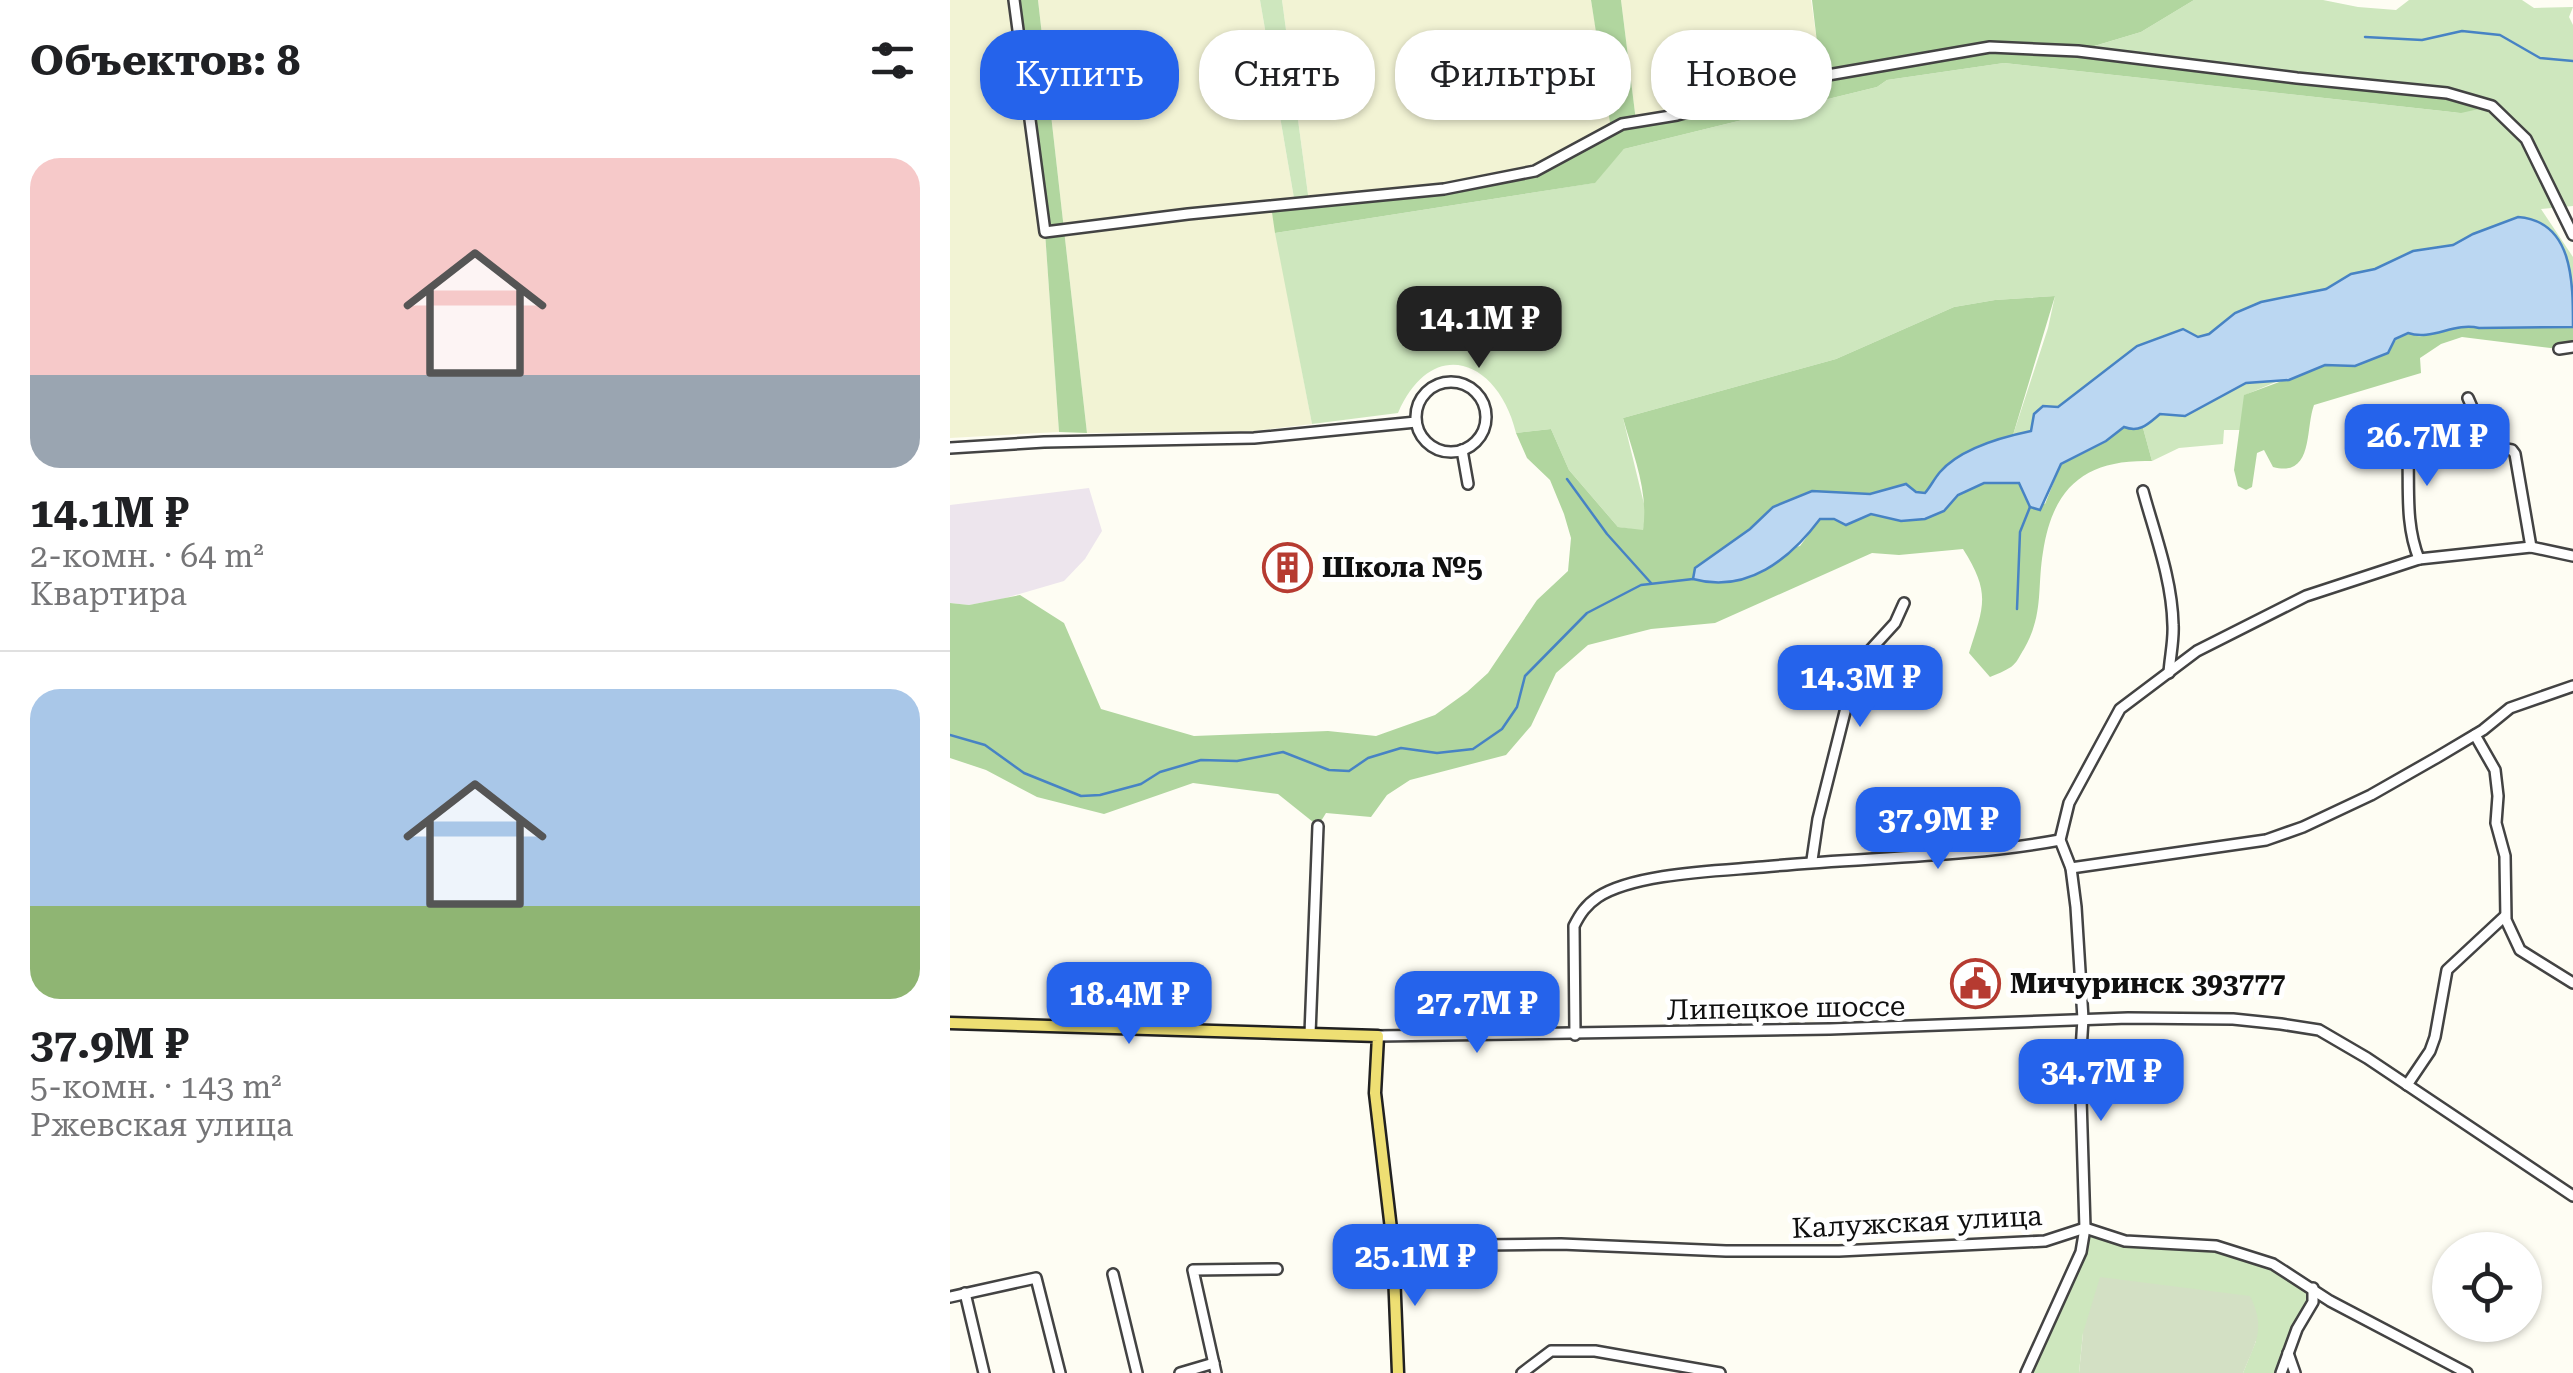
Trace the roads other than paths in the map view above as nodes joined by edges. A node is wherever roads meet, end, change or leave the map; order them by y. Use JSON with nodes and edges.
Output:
{"nodes":[{"id":1,"x":1014,"y":0,"type":"edge"},
{"id":2,"x":2573,"y":235,"type":"edge"},
{"id":3,"x":2573,"y":348,"type":"edge"},
{"id":4,"x":2560,"y":349,"type":"dead end"},
{"id":5,"x":2468,"y":398,"type":"dead end"},
{"id":6,"x":1416,"y":422,"type":"junction"},
{"id":7,"x":2406,"y":428,"type":"dead end"},
{"id":8,"x":950,"y":448,"type":"edge"},
{"id":9,"x":1462,"y":450,"type":"junction"},
{"id":10,"x":1468,"y":484,"type":"dead end"},
{"id":11,"x":2143,"y":491,"type":"dead end"},
{"id":12,"x":2531,"y":547,"type":"junction"},
{"id":13,"x":2573,"y":556,"type":"edge"},
{"id":14,"x":2419,"y":559,"type":"junction"},
{"id":15,"x":1904,"y":603,"type":"dead end"},
{"id":16,"x":2169,"y":673,"type":"junction"},
{"id":17,"x":2573,"y":686,"type":"edge"},
{"id":18,"x":2475,"y":735,"type":"junction"},
{"id":19,"x":1318,"y":826,"type":"dead end"},
{"id":20,"x":2060,"y":840,"type":"junction"},
{"id":21,"x":1812,"y":860,"type":"junction"},
{"id":22,"x":2071,"y":868,"type":"junction"},
{"id":23,"x":2506,"y":916,"type":"junction"},
{"id":24,"x":2573,"y":983,"type":"edge"},
{"id":25,"x":2083,"y":1018,"type":"junction"},
{"id":26,"x":950,"y":1023,"type":"edge"},
{"id":27,"x":1310,"y":1034,"type":"junction"},
{"id":28,"x":1575,"y":1035,"type":"junction"},
{"id":29,"x":1378,"y":1036,"type":"junction"},
{"id":30,"x":2406,"y":1084,"type":"junction"},
{"id":31,"x":2573,"y":1196,"type":"edge"},
{"id":32,"x":2086,"y":1228,"type":"junction"},
{"id":33,"x":1393,"y":1246,"type":"junction"},
{"id":34,"x":1277,"y":1269,"type":"dead end"},
{"id":35,"x":1113,"y":1274,"type":"dead end"},
{"id":36,"x":2313,"y":1288,"type":"junction"},
{"id":37,"x":965,"y":1294,"type":"junction"},
{"id":38,"x":950,"y":1297,"type":"edge"},
{"id":39,"x":2288,"y":1353,"type":"junction"},
{"id":40,"x":1215,"y":1368,"type":"edge"},
{"id":41,"x":984,"y":1373,"type":"edge"},
{"id":42,"x":1060,"y":1373,"type":"edge"},
{"id":43,"x":1137,"y":1373,"type":"edge"},
{"id":44,"x":1180,"y":1373,"type":"edge"},
{"id":45,"x":1398,"y":1373,"type":"edge"},
{"id":46,"x":1522,"y":1373,"type":"edge"},
{"id":47,"x":1720,"y":1373,"type":"edge"},
{"id":48,"x":2026,"y":1373,"type":"edge"},
{"id":49,"x":2281,"y":1373,"type":"edge"},
{"id":50,"x":2295,"y":1373,"type":"edge"},
{"id":51,"x":2467,"y":1373,"type":"edge"}],
"edges":[{"from":1,"to":2,"type":"street"},
{"from":3,"to":4,"type":"street"},
{"from":5,"to":12,"type":"street"},
{"from":6,"to":8,"type":"street"},
{"from":6,"to":9,"type":"street"},
{"from":6,"to":9,"type":"street"},
{"from":7,"to":14,"type":"street"},
{"from":9,"to":10,"type":"street"},
{"from":11,"to":16,"type":"street"},
{"from":12,"to":13,"type":"street"},
{"from":12,"to":14,"type":"street"},
{"from":14,"to":16,"type":"street"},
{"from":15,"to":21,"type":"street"},
{"from":16,"to":20,"type":"street"},
{"from":17,"to":18,"type":"street"},
{"from":18,"to":22,"type":"street"},
{"from":18,"to":23,"type":"street"},
{"from":19,"to":27,"type":"street"},
{"from":20,"to":21,"type":"street"},
{"from":20,"to":22,"type":"street"},
{"from":21,"to":28,"type":"street"},
{"from":22,"to":25,"type":"street"},
{"from":23,"to":24,"type":"street"},
{"from":23,"to":30,"type":"street"},
{"from":25,"to":28,"type":"street","name":"Липецкое шоссе"},
{"from":25,"to":30,"type":"street","name":"Липецкое шоссе"},
{"from":25,"to":32,"type":"street"},
{"from":26,"to":27,"type":"main road","name":"Липецкое шоссе"},
{"from":27,"to":29,"type":"main road","name":"Липецкое шоссе"},
{"from":28,"to":29,"type":"street","name":"Липецкое шоссе"},
{"from":29,"to":33,"type":"main road"},
{"from":30,"to":31,"type":"street","name":"Липецкое шоссе"},
{"from":32,"to":33,"type":"street","name":"Калужская улица"},
{"from":32,"to":36,"type":"street"},
{"from":32,"to":48,"type":"street"},
{"from":33,"to":45,"type":"main road"},
{"from":34,"to":40,"type":"street"},
{"from":35,"to":43,"type":"street"},
{"from":36,"to":39,"type":"street"},
{"from":36,"to":51,"type":"street"},
{"from":37,"to":38,"type":"street"},
{"from":37,"to":41,"type":"street"},
{"from":37,"to":42,"type":"street"},
{"from":39,"to":49,"type":"street"},
{"from":39,"to":50,"type":"street"},
{"from":40,"to":44,"type":"street"},
{"from":46,"to":47,"type":"street"}]}
